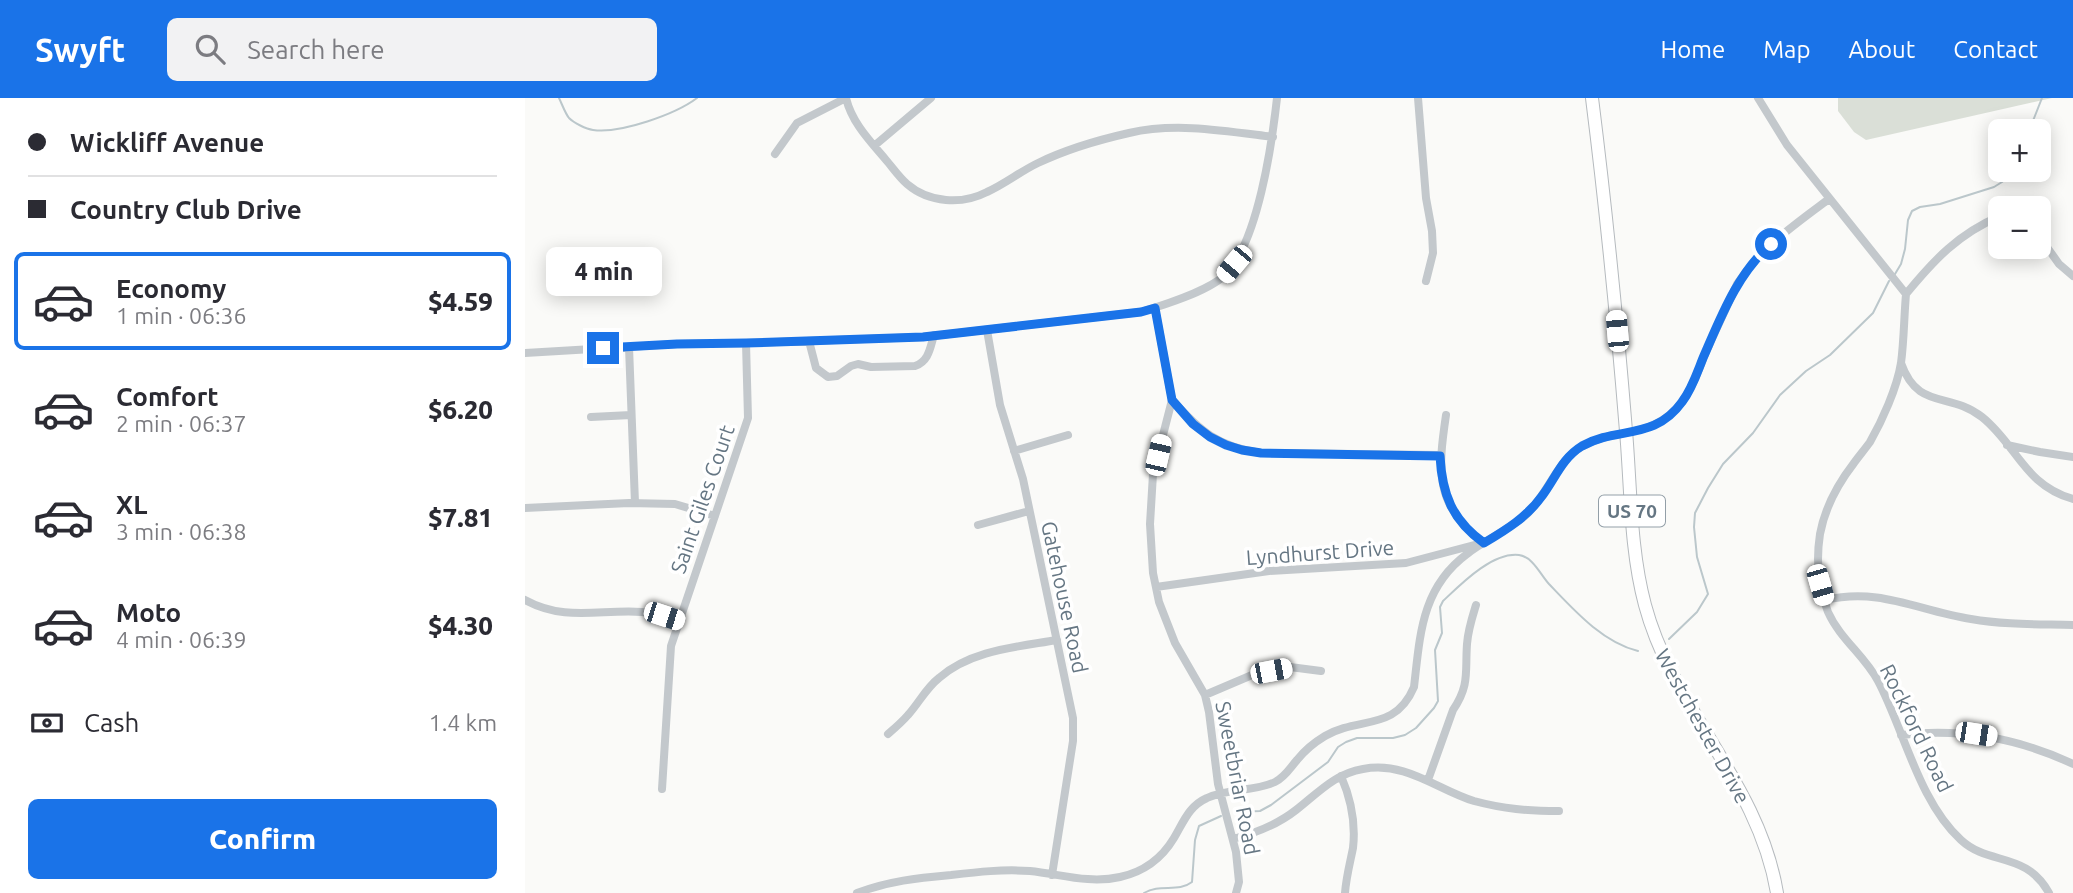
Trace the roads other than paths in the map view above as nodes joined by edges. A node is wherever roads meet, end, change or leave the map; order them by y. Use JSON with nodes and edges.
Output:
{"nodes":[{"id":1,"x":846,"y":98,"type":"edge"},
{"id":2,"x":932,"y":98,"type":"edge"},
{"id":3,"x":1276,"y":98,"type":"edge"},
{"id":4,"x":1419,"y":98,"type":"edge"},
{"id":5,"x":1592,"y":98,"type":"edge"},
{"id":6,"x":1759,"y":98,"type":"edge"},
{"id":7,"x":1273,"y":138,"type":"junction"},
{"id":8,"x":874,"y":146,"type":"junction"},
{"id":9,"x":775,"y":154,"type":"dead end"},
{"id":10,"x":1829,"y":199,"type":"junction"},
{"id":11,"x":1988,"y":222,"type":"edge"},
{"id":12,"x":2051,"y":253,"type":"edge"},
{"id":13,"x":2073,"y":276,"type":"edge"},
{"id":14,"x":1426,"y":281,"type":"dead end"},
{"id":15,"x":1906,"y":295,"type":"junction"},
{"id":16,"x":1155,"y":308,"type":"junction"},
{"id":17,"x":987,"y":330,"type":"junction"},
{"id":18,"x":934,"y":335,"type":"junction"},
{"id":19,"x":809,"y":341,"type":"junction"},
{"id":20,"x":746,"y":343,"type":"junction"},
{"id":21,"x":629,"y":347,"type":"junction"},
{"id":22,"x":525,"y":353,"type":"edge"},
{"id":23,"x":1901,"y":363,"type":"junction"},
{"id":24,"x":1172,"y":400,"type":"junction"},
{"id":25,"x":631,"y":415,"type":"junction"},
{"id":26,"x":1447,"y":415,"type":"dead end"},
{"id":27,"x":591,"y":416,"type":"dead end"},
{"id":28,"x":1626,"y":433,"type":"junction"},
{"id":29,"x":1068,"y":435,"type":"dead end"},
{"id":30,"x":2007,"y":445,"type":"junction"},
{"id":31,"x":1014,"y":452,"type":"junction"},
{"id":32,"x":1440,"y":456,"type":"junction"},
{"id":33,"x":2073,"y":457,"type":"edge"},
{"id":34,"x":2073,"y":499,"type":"edge"},
{"id":35,"x":635,"y":503,"type":"junction"},
{"id":36,"x":525,"y":509,"type":"edge"},
{"id":37,"x":1029,"y":511,"type":"junction"},
{"id":38,"x":715,"y":516,"type":"junction"},
{"id":39,"x":978,"y":525,"type":"dead end"},
{"id":40,"x":1484,"y":543,"type":"junction"},
{"id":41,"x":1156,"y":587,"type":"junction"},
{"id":42,"x":525,"y":600,"type":"edge"},
{"id":43,"x":1825,"y":600,"type":"junction"},
{"id":44,"x":1476,"y":605,"type":"dead end"},
{"id":45,"x":679,"y":621,"type":"junction"},
{"id":46,"x":2073,"y":625,"type":"edge"},
{"id":47,"x":1057,"y":640,"type":"junction"},
{"id":48,"x":1321,"y":671,"type":"dead end"},
{"id":49,"x":1205,"y":695,"type":"junction"},
{"id":50,"x":888,"y":734,"type":"dead end"},
{"id":51,"x":1901,"y":735,"type":"junction"},
{"id":52,"x":2073,"y":764,"type":"edge"},
{"id":53,"x":1341,"y":775,"type":"junction"},
{"id":54,"x":1428,"y":780,"type":"junction"},
{"id":55,"x":662,"y":789,"type":"dead end"},
{"id":56,"x":1221,"y":794,"type":"junction"},
{"id":57,"x":1559,"y":811,"type":"dead end"},
{"id":58,"x":1233,"y":839,"type":"junction"},
{"id":59,"x":1052,"y":875,"type":"junction"},
{"id":60,"x":857,"y":893,"type":"edge"},
{"id":61,"x":1237,"y":893,"type":"edge"},
{"id":62,"x":1345,"y":893,"type":"edge"},
{"id":63,"x":1777,"y":893,"type":"edge"},
{"id":64,"x":2049,"y":893,"type":"edge"}],
"edges":[{"from":1,"to":8,"type":"street"},
{"from":1,"to":9,"type":"street"},
{"from":2,"to":8,"type":"street"},
{"from":3,"to":7,"type":"street"},
{"from":4,"to":14,"type":"street"},
{"from":5,"to":28,"type":"main road","name":"Westchester Drive","number":"US 70"},
{"from":6,"to":10,"type":"street"},
{"from":7,"to":8,"type":"street"},
{"from":7,"to":16,"type":"street"},
{"from":10,"to":15,"type":"street"},
{"from":10,"to":28,"type":"street"},
{"from":11,"to":15,"type":"street"},
{"from":12,"to":13,"type":"street"},
{"from":15,"to":23,"type":"street","name":"Rockford Road"},
{"from":16,"to":17,"type":"street"},
{"from":16,"to":24,"type":"street","name":"Sweetbriar Road"},
{"from":17,"to":18,"type":"street"},
{"from":17,"to":31,"type":"street","name":"Gatehouse Road"},
{"from":18,"to":19,"type":"street"},
{"from":18,"to":19,"type":"street"},
{"from":19,"to":20,"type":"street"},
{"from":20,"to":21,"type":"street"},
{"from":20,"to":38,"type":"street","name":"Saint Giles Court"},
{"from":21,"to":22,"type":"street"},
{"from":21,"to":25,"type":"street"},
{"from":23,"to":30,"type":"street"},
{"from":23,"to":43,"type":"street","name":"Rockford Road"},
{"from":24,"to":32,"type":"street"},
{"from":24,"to":41,"type":"street","name":"Sweetbriar Road"},
{"from":25,"to":27,"type":"street"},
{"from":25,"to":35,"type":"street"},
{"from":26,"to":32,"type":"street"},
{"from":28,"to":40,"type":"street"},
{"from":28,"to":63,"type":"main road","name":"Westchester Drive","number":"US 70"},
{"from":29,"to":31,"type":"street"},
{"from":30,"to":33,"type":"street"},
{"from":30,"to":34,"type":"street"},
{"from":31,"to":37,"type":"street","name":"Gatehouse Road"},
{"from":32,"to":40,"type":"street"},
{"from":35,"to":36,"type":"street"},
{"from":35,"to":38,"type":"street"},
{"from":37,"to":39,"type":"street"},
{"from":37,"to":47,"type":"street","name":"Gatehouse Road"},
{"from":38,"to":45,"type":"street","name":"Saint Giles Court"},
{"from":40,"to":41,"type":"street","name":"Lyndhurst Drive"},
{"from":40,"to":56,"type":"street"},
{"from":41,"to":49,"type":"street","name":"Sweetbriar Road"},
{"from":42,"to":45,"type":"street"},
{"from":43,"to":46,"type":"street"},
{"from":43,"to":51,"type":"street","name":"Rockford Road"},
{"from":44,"to":54,"type":"street"},
{"from":45,"to":55,"type":"street","name":"Saint Giles Court"},
{"from":47,"to":50,"type":"street"},
{"from":47,"to":59,"type":"street","name":"Gatehouse Road"},
{"from":48,"to":49,"type":"street"},
{"from":49,"to":56,"type":"street","name":"Sweetbriar Road"},
{"from":51,"to":52,"type":"street"},
{"from":51,"to":64,"type":"street","name":"Rockford Road"},
{"from":53,"to":54,"type":"street"},
{"from":53,"to":58,"type":"street"},
{"from":53,"to":62,"type":"street"},
{"from":54,"to":57,"type":"street"},
{"from":56,"to":58,"type":"street","name":"Sweetbriar Road"},
{"from":56,"to":59,"type":"street"},
{"from":58,"to":61,"type":"street","name":"Sweetbriar Road"},
{"from":59,"to":60,"type":"street"}]}
